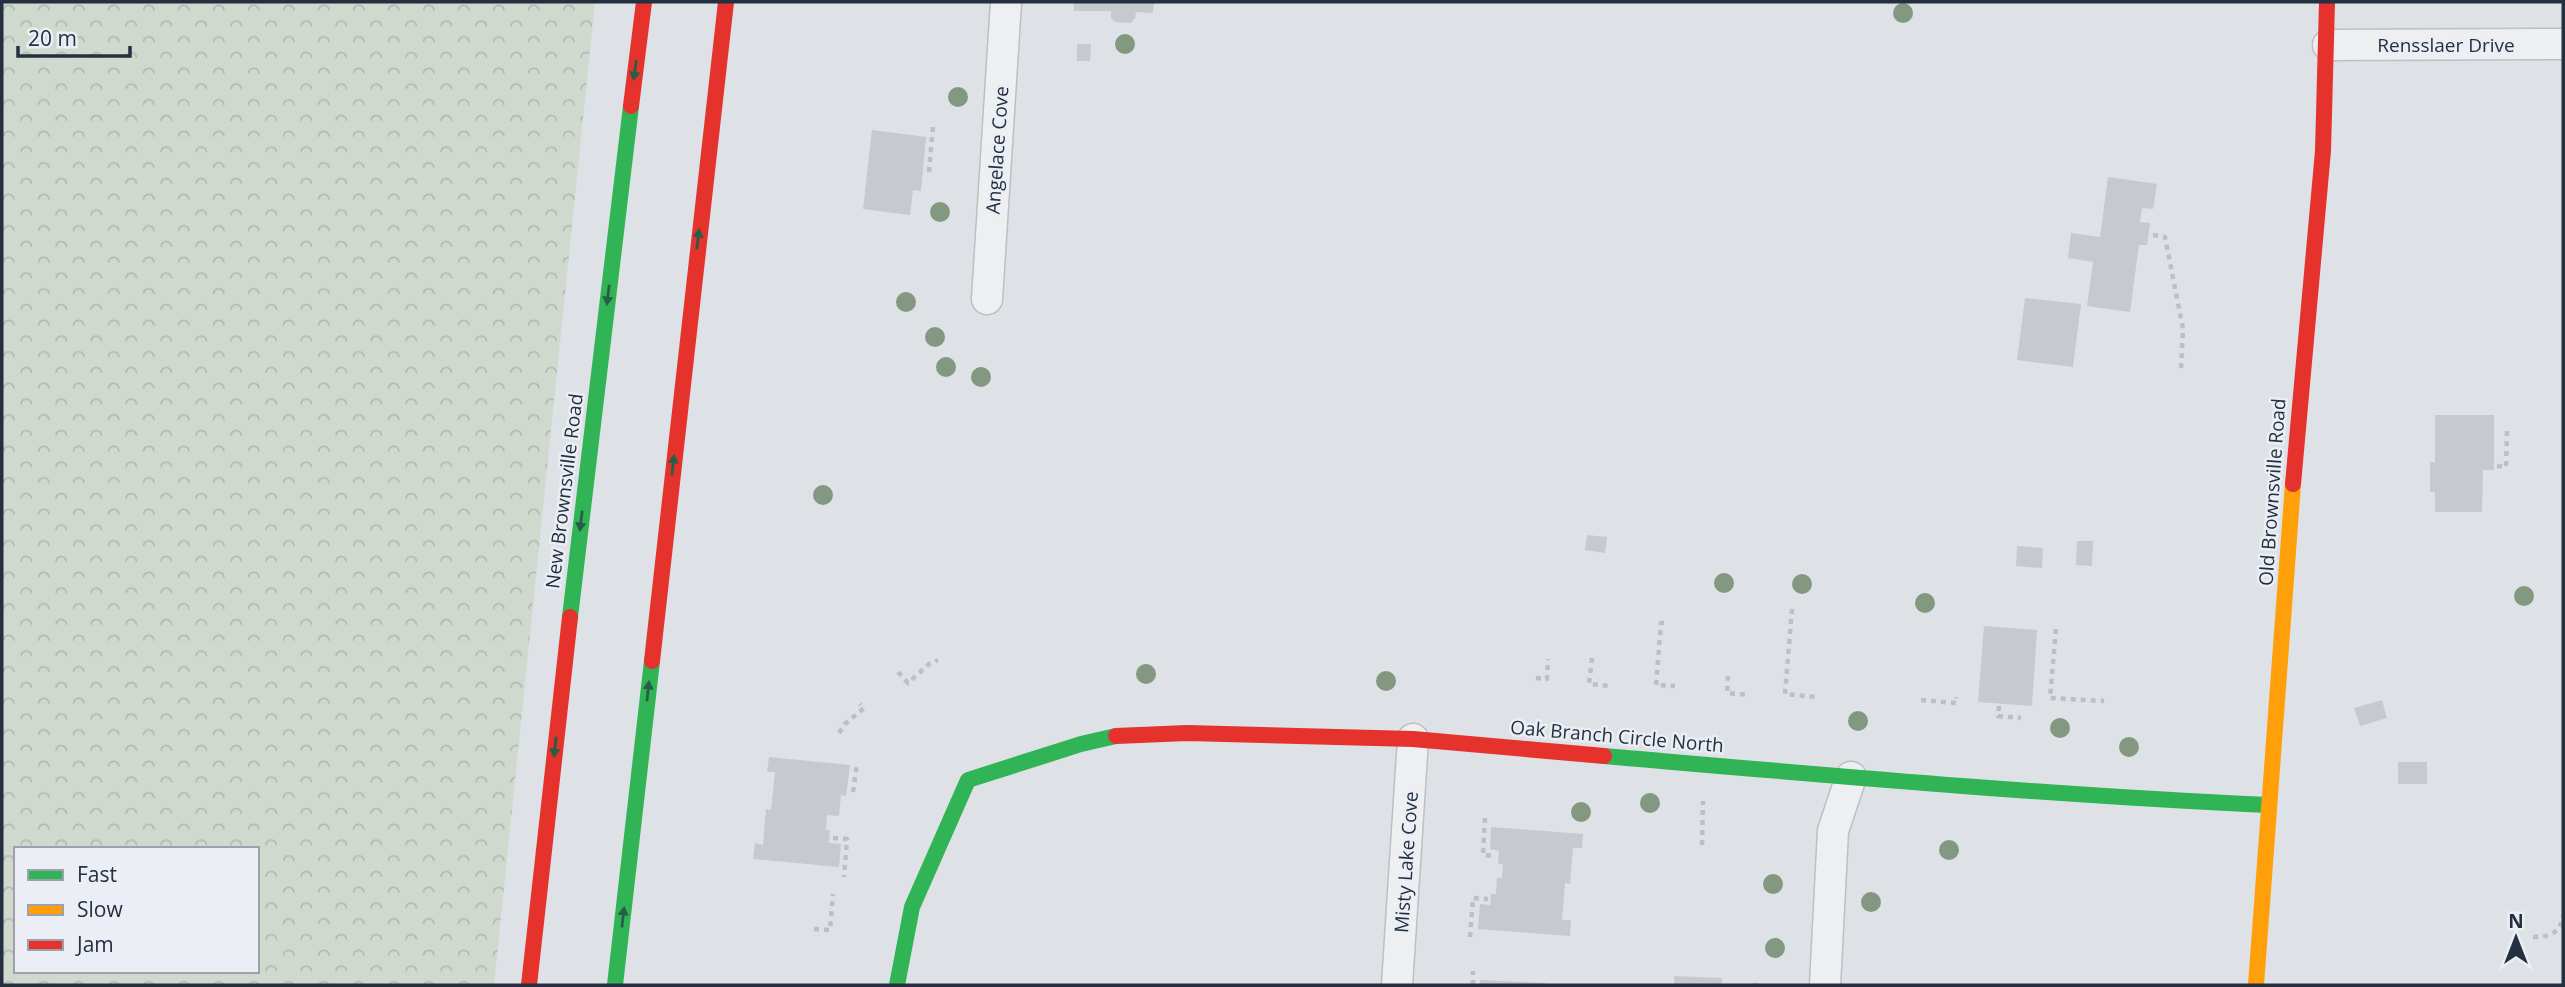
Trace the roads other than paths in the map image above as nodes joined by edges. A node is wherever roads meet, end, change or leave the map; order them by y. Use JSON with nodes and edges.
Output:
{"nodes":[{"id":1,"x":643,"y":2,"type":"edge"},
{"id":2,"x":726,"y":2,"type":"edge"},
{"id":3,"x":1006,"y":2,"type":"edge"},
{"id":4,"x":2327,"y":2,"type":"edge"},
{"id":5,"x":2563,"y":44,"type":"edge"},
{"id":6,"x":2328,"y":45,"type":"junction"},
{"id":7,"x":987,"y":299,"type":"dead end"},
{"id":8,"x":1413,"y":739,"type":"junction"},
{"id":9,"x":1851,"y":777,"type":"junction"},
{"id":10,"x":2268,"y":805,"type":"junction"},
{"id":11,"x":529,"y":985,"type":"edge"},
{"id":12,"x":615,"y":985,"type":"edge"},
{"id":13,"x":897,"y":985,"type":"edge"},
{"id":14,"x":1397,"y":985,"type":"edge"},
{"id":15,"x":1825,"y":985,"type":"edge"},
{"id":16,"x":2256,"y":985,"type":"edge"}],
"edges":[{"from":1,"to":11,"type":"street","name":"New Brownsville Road","one_way":true},
{"from":12,"to":2,"type":"street","one_way":true},
{"from":3,"to":7,"type":"street","name":"Angelace Cove"},
{"from":4,"to":6,"type":"street","name":"Old Brownsville Road"},
{"from":5,"to":6,"type":"street","name":"Rensslaer Drive"},
{"from":6,"to":10,"type":"street","name":"Old Brownsville Road"},
{"from":8,"to":9,"type":"street","name":"Oak Branch Circle North"},
{"from":8,"to":13,"type":"street","name":"Oak Branch Circle North"},
{"from":8,"to":14,"type":"street","name":"Misty Lake Cove"},
{"from":9,"to":10,"type":"street","name":"Oak Branch Circle North"},
{"from":9,"to":15,"type":"street"},
{"from":10,"to":16,"type":"street","name":"Old Brownsville Road"}]}
